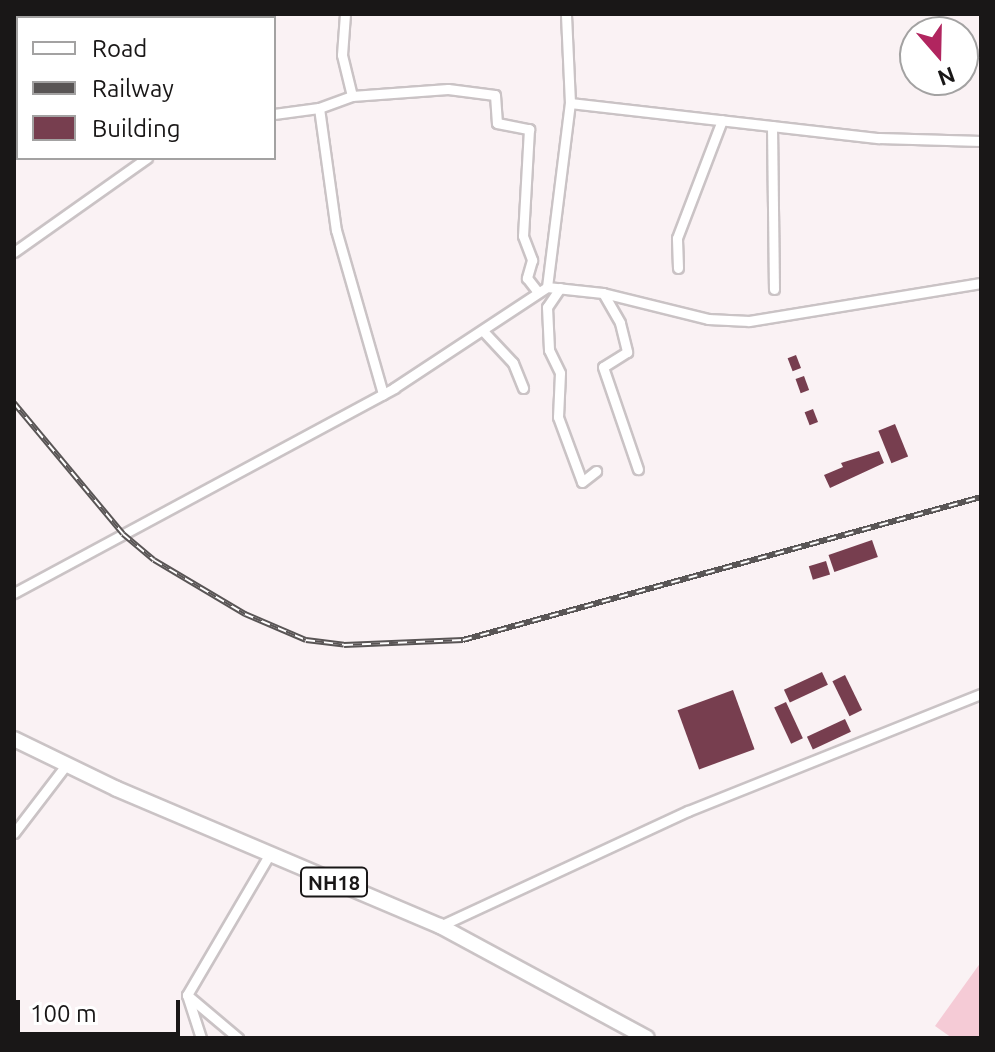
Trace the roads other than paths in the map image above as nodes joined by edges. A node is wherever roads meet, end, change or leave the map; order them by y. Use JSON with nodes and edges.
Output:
{"nodes":[{"id":1,"x":345,"y":14,"type":"edge"},
{"id":2,"x":566,"y":14,"type":"edge"},
{"id":3,"x":352,"y":96,"type":"junction"},
{"id":4,"x":570,"y":103,"type":"junction"},
{"id":5,"x":319,"y":108,"type":"junction"},
{"id":6,"x":276,"y":114,"type":"edge"},
{"id":7,"x":722,"y":120,"type":"junction"},
{"id":8,"x":772,"y":126,"type":"junction"},
{"id":9,"x":981,"y":141,"type":"edge"},
{"id":10,"x":144,"y":160,"type":"edge"},
{"id":11,"x":14,"y":252,"type":"edge"},
{"id":12,"x":678,"y":268,"type":"dead end"},
{"id":13,"x":981,"y":283,"type":"edge"},
{"id":14,"x":560,"y":288,"type":"junction"},
{"id":15,"x":542,"y":289,"type":"junction"},
{"id":16,"x":774,"y":289,"type":"dead end"},
{"id":17,"x":603,"y":293,"type":"junction"},
{"id":18,"x":484,"y":332,"type":"junction"},
{"id":19,"x":523,"y":388,"type":"dead end"},
{"id":20,"x":383,"y":394,"type":"junction"},
{"id":21,"x":638,"y":469,"type":"dead end"},
{"id":22,"x":596,"y":471,"type":"dead end"},
{"id":23,"x":14,"y":593,"type":"edge"},
{"id":24,"x":981,"y":694,"type":"edge"},
{"id":25,"x":14,"y":739,"type":"edge"},
{"id":26,"x":66,"y":765,"type":"junction"},
{"id":27,"x":14,"y":833,"type":"edge"},
{"id":28,"x":269,"y":855,"type":"junction"},
{"id":29,"x":440,"y":926,"type":"junction"},
{"id":30,"x":187,"y":995,"type":"junction"},
{"id":31,"x":201,"y":1038,"type":"edge"},
{"id":32,"x":238,"y":1038,"type":"edge"},
{"id":33,"x":647,"y":1038,"type":"edge"}],
"edges":[{"from":1,"to":3,"type":"street"},
{"from":2,"to":4,"type":"street"},
{"from":3,"to":5,"type":"street"},
{"from":3,"to":15,"type":"street"},
{"from":4,"to":7,"type":"street"},
{"from":4,"to":15,"type":"street"},
{"from":5,"to":6,"type":"street"},
{"from":5,"to":20,"type":"street"},
{"from":7,"to":8,"type":"street"},
{"from":7,"to":12,"type":"street"},
{"from":8,"to":9,"type":"street"},
{"from":8,"to":16,"type":"street"},
{"from":10,"to":11,"type":"street"},
{"from":13,"to":17,"type":"street"},
{"from":14,"to":15,"type":"street"},
{"from":14,"to":17,"type":"street"},
{"from":14,"to":22,"type":"street"},
{"from":15,"to":18,"type":"street"},
{"from":17,"to":21,"type":"street"},
{"from":18,"to":19,"type":"street"},
{"from":18,"to":20,"type":"street"},
{"from":20,"to":23,"type":"street"},
{"from":24,"to":29,"type":"street"},
{"from":25,"to":26,"type":"highway","number":"NH18"},
{"from":26,"to":27,"type":"street"},
{"from":26,"to":28,"type":"highway","number":"NH18"},
{"from":28,"to":29,"type":"highway","number":"NH18"},
{"from":28,"to":30,"type":"street"},
{"from":29,"to":33,"type":"highway","number":"NH18"},
{"from":30,"to":31,"type":"street"},
{"from":30,"to":32,"type":"street"}]}
